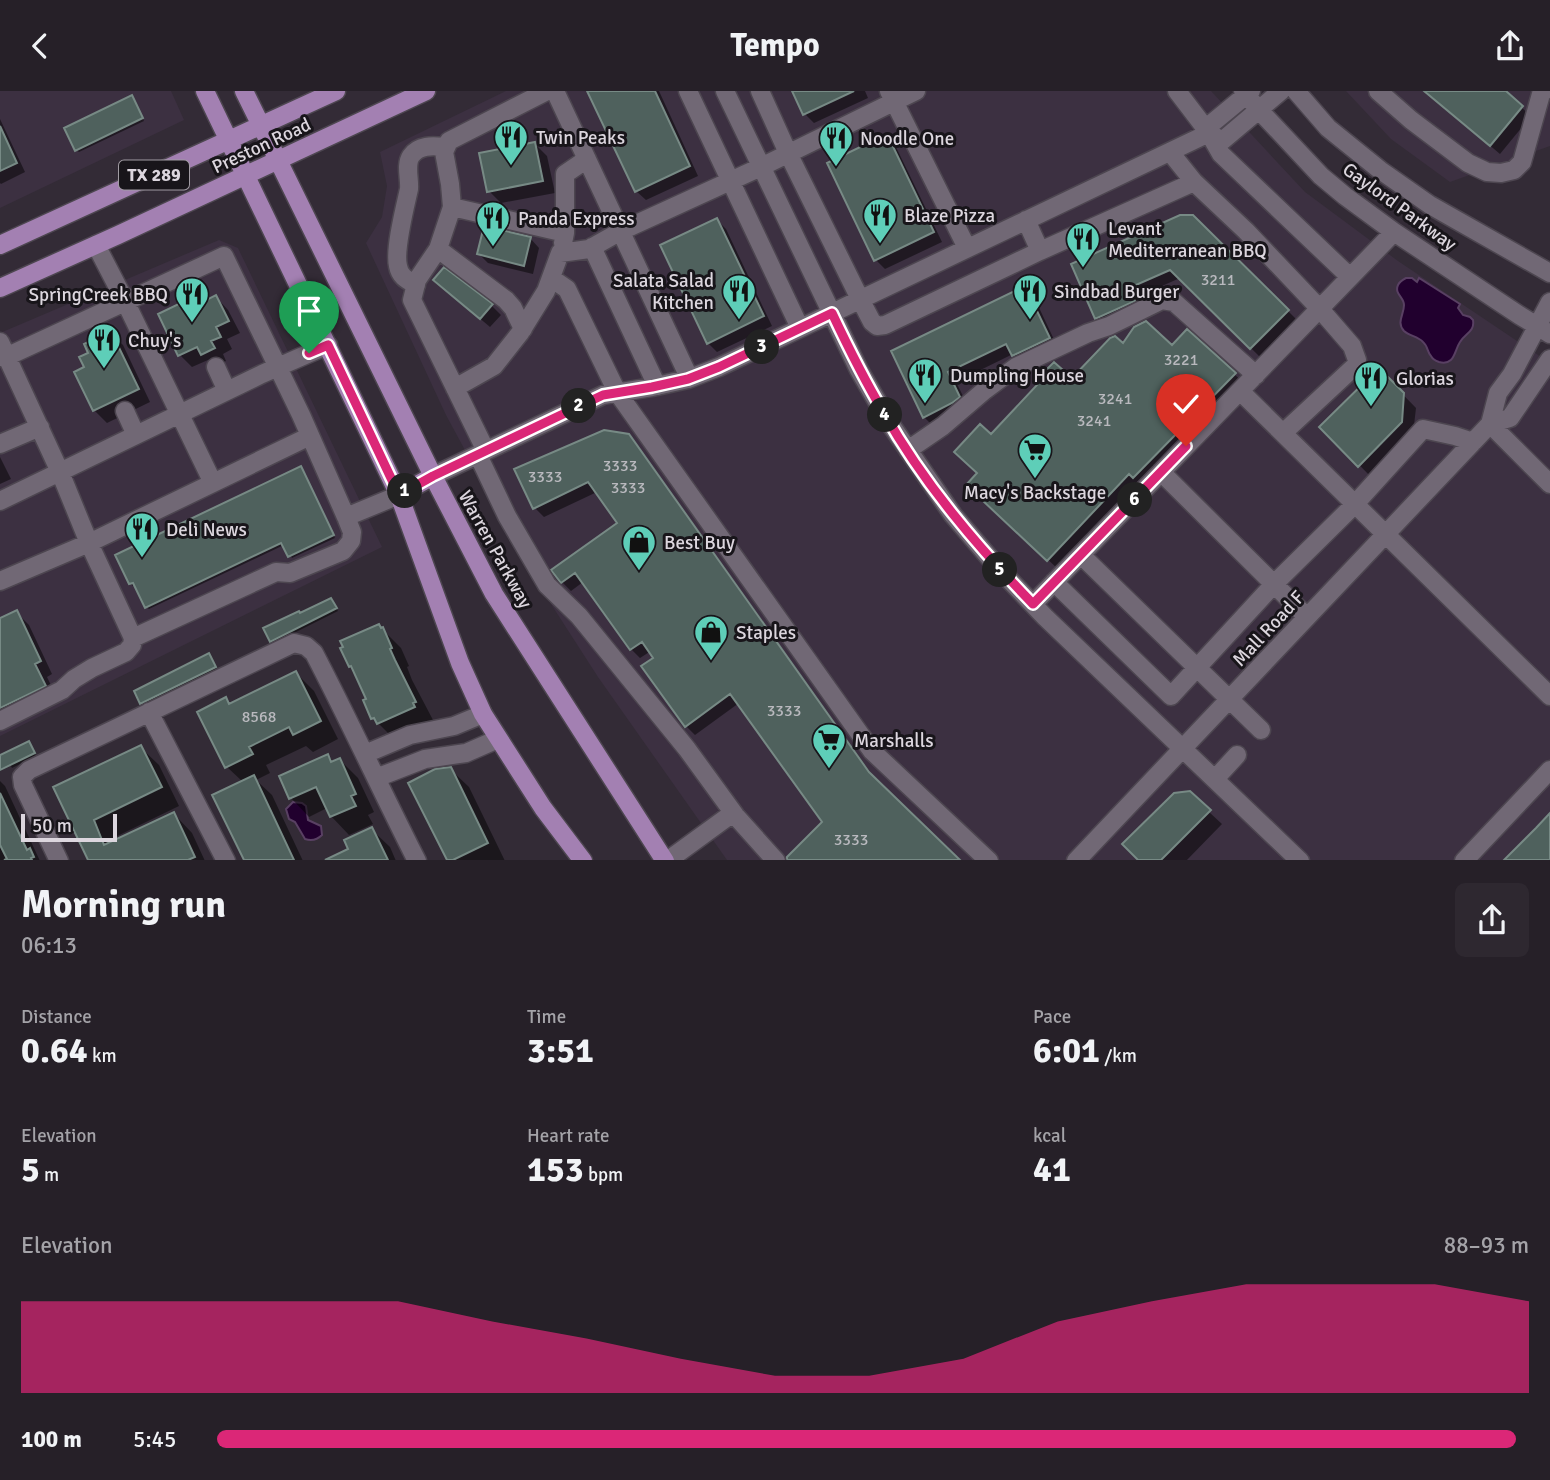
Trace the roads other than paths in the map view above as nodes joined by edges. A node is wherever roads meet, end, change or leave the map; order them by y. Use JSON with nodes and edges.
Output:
{"nodes":[{"id":1,"x":205,"y":91,"type":"edge"},
{"id":2,"x":244,"y":91,"type":"edge"},
{"id":3,"x":336,"y":91,"type":"edge"},
{"id":4,"x":426,"y":91,"type":"edge"},
{"id":5,"x":547,"y":91,"type":"edge"},
{"id":6,"x":555,"y":91,"type":"edge"},
{"id":7,"x":688,"y":91,"type":"edge"},
{"id":8,"x":725,"y":91,"type":"edge"},
{"id":9,"x":760,"y":91,"type":"edge"},
{"id":10,"x":916,"y":91,"type":"edge"},
{"id":11,"x":1177,"y":91,"type":"edge"},
{"id":12,"x":1282,"y":91,"type":"edge"},
{"id":13,"x":1296,"y":91,"type":"edge"},
{"id":14,"x":1378,"y":91,"type":"edge"},
{"id":15,"x":1544,"y":91,"type":"edge"},
{"id":16,"x":1247,"y":92,"type":"edge"},
{"id":17,"x":891,"y":96,"type":"edge"},
{"id":18,"x":1259,"y":110,"type":"junction"},
{"id":19,"x":261,"y":125,"type":"junction"},
{"id":20,"x":1209,"y":133,"type":"junction"},
{"id":21,"x":229,"y":141,"type":"junction"},
{"id":22,"x":446,"y":147,"type":"junction"},
{"id":23,"x":1170,"y":152,"type":"junction"},
{"id":24,"x":788,"y":153,"type":"junction"},
{"id":25,"x":587,"y":159,"type":"junction"},
{"id":26,"x":278,"y":160,"type":"junction"},
{"id":27,"x":761,"y":166,"type":"junction"},
{"id":28,"x":246,"y":175,"type":"junction"},
{"id":29,"x":731,"y":180,"type":"junction"},
{"id":30,"x":1194,"y":182,"type":"junction"},
{"id":31,"x":452,"y":207,"type":"junction"},
{"id":32,"x":1026,"y":220,"type":"junction"},
{"id":33,"x":621,"y":232,"type":"junction"},
{"id":34,"x":1394,"y":232,"type":"junction"},
{"id":35,"x":565,"y":233,"type":"junction"},
{"id":36,"x":96,"y":245,"type":"junction"},
{"id":37,"x":0,"y":246,"type":"edge"},
{"id":38,"x":592,"y":247,"type":"junction"},
{"id":39,"x":967,"y":248,"type":"junction"},
{"id":40,"x":438,"y":249,"type":"junction"},
{"id":41,"x":1040,"y":251,"type":"junction"},
{"id":42,"x":560,"y":253,"type":"junction"},
{"id":43,"x":1550,"y":273,"type":"edge"},
{"id":44,"x":1350,"y":277,"type":"junction"},
{"id":45,"x":551,"y":278,"type":"junction"},
{"id":46,"x":416,"y":285,"type":"junction"},
{"id":47,"x":0,"y":288,"type":"edge"},
{"id":48,"x":860,"y":299,"type":"junction"},
{"id":49,"x":125,"y":302,"type":"junction"},
{"id":50,"x":1550,"y":302,"type":"edge"},
{"id":51,"x":1320,"y":309,"type":"junction"},
{"id":52,"x":832,"y":313,"type":"junction"},
{"id":53,"x":800,"y":328,"type":"junction"},
{"id":54,"x":523,"y":329,"type":"junction"},
{"id":55,"x":1544,"y":330,"type":"edge"},
{"id":56,"x":328,"y":345,"type":"junction"},
{"id":57,"x":2,"y":352,"type":"edge"},
{"id":58,"x":1550,"y":359,"type":"edge"},
{"id":59,"x":216,"y":367,"type":"dead end"},
{"id":60,"x":278,"y":367,"type":"junction"},
{"id":61,"x":1256,"y":375,"type":"junction"},
{"id":62,"x":688,"y":379,"type":"junction"},
{"id":63,"x":657,"y":386,"type":"junction"},
{"id":64,"x":455,"y":388,"type":"junction"},
{"id":65,"x":227,"y":391,"type":"junction"},
{"id":66,"x":1240,"y":391,"type":"junction"},
{"id":67,"x":617,"y":393,"type":"junction"},
{"id":68,"x":125,"y":411,"type":"dead end"},
{"id":69,"x":180,"y":414,"type":"junction"},
{"id":70,"x":1490,"y":424,"type":"junction"},
{"id":71,"x":40,"y":427,"type":"junction"},
{"id":72,"x":1283,"y":433,"type":"junction"},
{"id":73,"x":136,"y":435,"type":"junction"},
{"id":74,"x":310,"y":436,"type":"junction"},
{"id":75,"x":1473,"y":442,"type":"junction"},
{"id":76,"x":0,"y":445,"type":"edge"},
{"id":77,"x":908,"y":450,"type":"junction"},
{"id":78,"x":482,"y":453,"type":"junction"},
{"id":79,"x":60,"y":472,"type":"junction"},
{"id":80,"x":1161,"y":473,"type":"junction"},
{"id":81,"x":433,"y":476,"type":"junction"},
{"id":82,"x":213,"y":483,"type":"junction"},
{"id":83,"x":1550,"y":484,"type":"edge"},
{"id":84,"x":399,"y":495,"type":"junction"},
{"id":85,"x":0,"y":501,"type":"edge"},
{"id":86,"x":1355,"y":504,"type":"junction"},
{"id":87,"x":346,"y":517,"type":"junction"},
{"id":88,"x":1386,"y":534,"type":"junction"},
{"id":89,"x":89,"y":543,"type":"junction"},
{"id":90,"x":1081,"y":555,"type":"junction"},
{"id":91,"x":0,"y":582,"type":"edge"},
{"id":92,"x":1054,"y":582,"type":"junction"},
{"id":93,"x":1274,"y":584,"type":"junction"},
{"id":94,"x":1033,"y":604,"type":"junction"},
{"id":95,"x":1307,"y":617,"type":"junction"},
{"id":96,"x":133,"y":638,"type":"junction"},
{"id":97,"x":1196,"y":667,"type":"junction"},
{"id":98,"x":1550,"y":696,"type":"edge"},
{"id":99,"x":1230,"y":699,"type":"junction"},
{"id":100,"x":149,"y":712,"type":"junction"},
{"id":101,"x":483,"y":714,"type":"junction"},
{"id":102,"x":0,"y":720,"type":"edge"},
{"id":103,"x":1261,"y":730,"type":"dead end"},
{"id":104,"x":498,"y":739,"type":"junction"},
{"id":105,"x":1184,"y":748,"type":"junction"},
{"id":106,"x":365,"y":754,"type":"junction"},
{"id":107,"x":1237,"y":755,"type":"dead end"},
{"id":108,"x":1550,"y":770,"type":"edge"},
{"id":109,"x":376,"y":778,"type":"junction"},
{"id":110,"x":1215,"y":779,"type":"junction"},
{"id":111,"x":735,"y":815,"type":"junction"},
{"id":112,"x":57,"y":860,"type":"edge"},
{"id":113,"x":226,"y":860,"type":"edge"},
{"id":114,"x":417,"y":860,"type":"edge"},
{"id":115,"x":583,"y":860,"type":"edge"},
{"id":116,"x":666,"y":860,"type":"edge"},
{"id":117,"x":776,"y":860,"type":"edge"},
{"id":118,"x":989,"y":860,"type":"edge"},
{"id":119,"x":1076,"y":860,"type":"edge"},
{"id":120,"x":1300,"y":860,"type":"edge"},
{"id":121,"x":1464,"y":860,"type":"edge"}],
"edges":[{"from":1,"to":21,"type":"main road"},
{"from":2,"to":19,"type":"main road","name":"Warren Parkway"},
{"from":3,"to":19,"type":"main road","name":"Preston Road","number":"TX 289"},
{"from":4,"to":26,"type":"main road","name":"Preston Road","number":"TX 289"},
{"from":5,"to":22,"type":"street"},
{"from":6,"to":25,"type":"street"},
{"from":7,"to":29,"type":"street"},
{"from":8,"to":27,"type":"street"},
{"from":9,"to":24,"type":"street"},
{"from":10,"to":17,"type":"street"},
{"from":11,"to":20,"type":"street"},
{"from":12,"to":18,"type":"street"},
{"from":13,"to":43,"type":"street","name":"Gaylord Parkway"},
{"from":14,"to":15,"type":"street"},
{"from":16,"to":18,"type":"street","name":"Gaylord Parkway"},
{"from":16,"to":20,"type":"street"},
{"from":17,"to":24,"type":"street"},
{"from":17,"to":39,"type":"street"},
{"from":18,"to":20,"type":"street"},
{"from":18,"to":34,"type":"street","name":"Gaylord Parkway"},
{"from":19,"to":21,"type":"main road","name":"Preston Road","number":"TX 289"},
{"from":19,"to":26,"type":"main road","name":"Warren Parkway"},
{"from":20,"to":23,"type":"street"},
{"from":20,"to":44,"type":"street"},
{"from":21,"to":28,"type":"main road"},
{"from":21,"to":37,"type":"main road","name":"Preston Road","number":"TX 289"},
{"from":22,"to":31,"type":"street"},
{"from":22,"to":46,"type":"street"},
{"from":23,"to":30,"type":"street"},
{"from":23,"to":32,"type":"street"},
{"from":24,"to":27,"type":"street"},
{"from":24,"to":48,"type":"street"},
{"from":25,"to":33,"type":"street"},
{"from":25,"to":35,"type":"street"},
{"from":26,"to":28,"type":"main road","name":"Preston Road","number":"TX 289"},
{"from":26,"to":81,"type":"main road","name":"Warren Parkway"},
{"from":27,"to":29,"type":"street"},
{"from":27,"to":52,"type":"street"},
{"from":28,"to":36,"type":"main road","name":"Preston Road","number":"TX 289"},
{"from":28,"to":56,"type":"main road"},
{"from":29,"to":33,"type":"street"},
{"from":29,"to":53,"type":"street"},
{"from":30,"to":41,"type":"street"},
{"from":30,"to":51,"type":"street"},
{"from":31,"to":35,"type":"street"},
{"from":31,"to":40,"type":"street"},
{"from":32,"to":39,"type":"street"},
{"from":32,"to":41,"type":"street"},
{"from":33,"to":38,"type":"street"},
{"from":33,"to":62,"type":"street"},
{"from":34,"to":44,"type":"street"},
{"from":34,"to":55,"type":"street","name":"Gaylord Parkway"},
{"from":35,"to":42,"type":"street"},
{"from":36,"to":47,"type":"main road","name":"Preston Road","number":"TX 289"},
{"from":36,"to":49,"type":"street"},
{"from":38,"to":42,"type":"street"},
{"from":38,"to":63,"type":"street"},
{"from":39,"to":48,"type":"street"},
{"from":40,"to":46,"type":"street"},
{"from":40,"to":54,"type":"street"},
{"from":41,"to":48,"type":"street"},
{"from":42,"to":45,"type":"street"},
{"from":44,"to":51,"type":"street"},
{"from":45,"to":54,"type":"street"},
{"from":45,"to":67,"type":"street"},
{"from":46,"to":64,"type":"street"},
{"from":48,"to":52,"type":"street"},
{"from":49,"to":57,"type":"street"},
{"from":49,"to":60,"type":"street"},
{"from":49,"to":69,"type":"street"},
{"from":50,"to":55,"type":"street","name":"Mall Road F"},
{"from":51,"to":61,"type":"street"},
{"from":51,"to":72,"type":"street"},
{"from":52,"to":53,"type":"street"},
{"from":52,"to":77,"type":"street"},
{"from":53,"to":62,"type":"street"},
{"from":54,"to":64,"type":"street"},
{"from":55,"to":70,"type":"street","name":"Mall Road F"},
{"from":56,"to":60,"type":"street"},
{"from":56,"to":84,"type":"main road"},
{"from":57,"to":71,"type":"street"},
{"from":58,"to":70,"type":"street","name":"Mall Road F"},
{"from":59,"to":65,"type":"street"},
{"from":60,"to":65,"type":"street"},
{"from":60,"to":74,"type":"street"},
{"from":61,"to":66,"type":"street"},
{"from":61,"to":77,"type":"street"},
{"from":62,"to":63,"type":"street"},
{"from":63,"to":67,"type":"street"},
{"from":64,"to":78,"type":"street"},
{"from":65,"to":69,"type":"street"},
{"from":66,"to":72,"type":"street"},
{"from":66,"to":80,"type":"street"},
{"from":67,"to":78,"type":"street"},
{"from":67,"to":118,"type":"street"},
{"from":68,"to":73,"type":"street"},
{"from":69,"to":73,"type":"street"},
{"from":69,"to":82,"type":"street"},
{"from":70,"to":75,"type":"street","name":"Mall Road F"},
{"from":70,"to":83,"type":"street"},
{"from":71,"to":76,"type":"street"},
{"from":71,"to":79,"type":"street"},
{"from":72,"to":86,"type":"street"},
{"from":73,"to":79,"type":"street"},
{"from":74,"to":82,"type":"street"},
{"from":74,"to":87,"type":"street"},
{"from":75,"to":86,"type":"street"},
{"from":75,"to":88,"type":"street","name":"Mall Road F"},
{"from":77,"to":94,"type":"street"},
{"from":78,"to":81,"type":"street"},
{"from":78,"to":111,"type":"street"},
{"from":79,"to":85,"type":"street"},
{"from":79,"to":89,"type":"street"},
{"from":80,"to":90,"type":"street"},
{"from":80,"to":93,"type":"street"},
{"from":81,"to":84,"type":"main road"},
{"from":81,"to":116,"type":"main road","name":"Warren Parkway"},
{"from":82,"to":89,"type":"street"},
{"from":84,"to":87,"type":"street"},
{"from":84,"to":101,"type":"main road"},
{"from":86,"to":88,"type":"street"},
{"from":86,"to":93,"type":"street"},
{"from":87,"to":96,"type":"street"},
{"from":88,"to":95,"type":"street","name":"Mall Road F"},
{"from":88,"to":98,"type":"street"},
{"from":89,"to":91,"type":"street"},
{"from":89,"to":96,"type":"street"},
{"from":90,"to":92,"type":"street"},
{"from":90,"to":97,"type":"street"},
{"from":92,"to":94,"type":"street"},
{"from":92,"to":97,"type":"street"},
{"from":93,"to":95,"type":"street"},
{"from":93,"to":97,"type":"street"},
{"from":94,"to":105,"type":"street"},
{"from":95,"to":99,"type":"street","name":"Mall Road F"},
{"from":96,"to":102,"type":"street"},
{"from":97,"to":99,"type":"street"},
{"from":99,"to":103,"type":"street"},
{"from":99,"to":105,"type":"street","name":"Mall Road F"},
{"from":100,"to":106,"type":"street"},
{"from":100,"to":112,"type":"street"},
{"from":100,"to":113,"type":"street"},
{"from":101,"to":104,"type":"main road"},
{"from":101,"to":106,"type":"street"},
{"from":104,"to":109,"type":"street"},
{"from":104,"to":115,"type":"main road"},
{"from":105,"to":110,"type":"street"},
{"from":105,"to":119,"type":"street","name":"Mall Road F"},
{"from":106,"to":109,"type":"street"},
{"from":107,"to":110,"type":"street"},
{"from":108,"to":121,"type":"street"},
{"from":109,"to":114,"type":"street"},
{"from":110,"to":120,"type":"street"},
{"from":111,"to":116,"type":"street"},
{"from":111,"to":117,"type":"street"}]}
